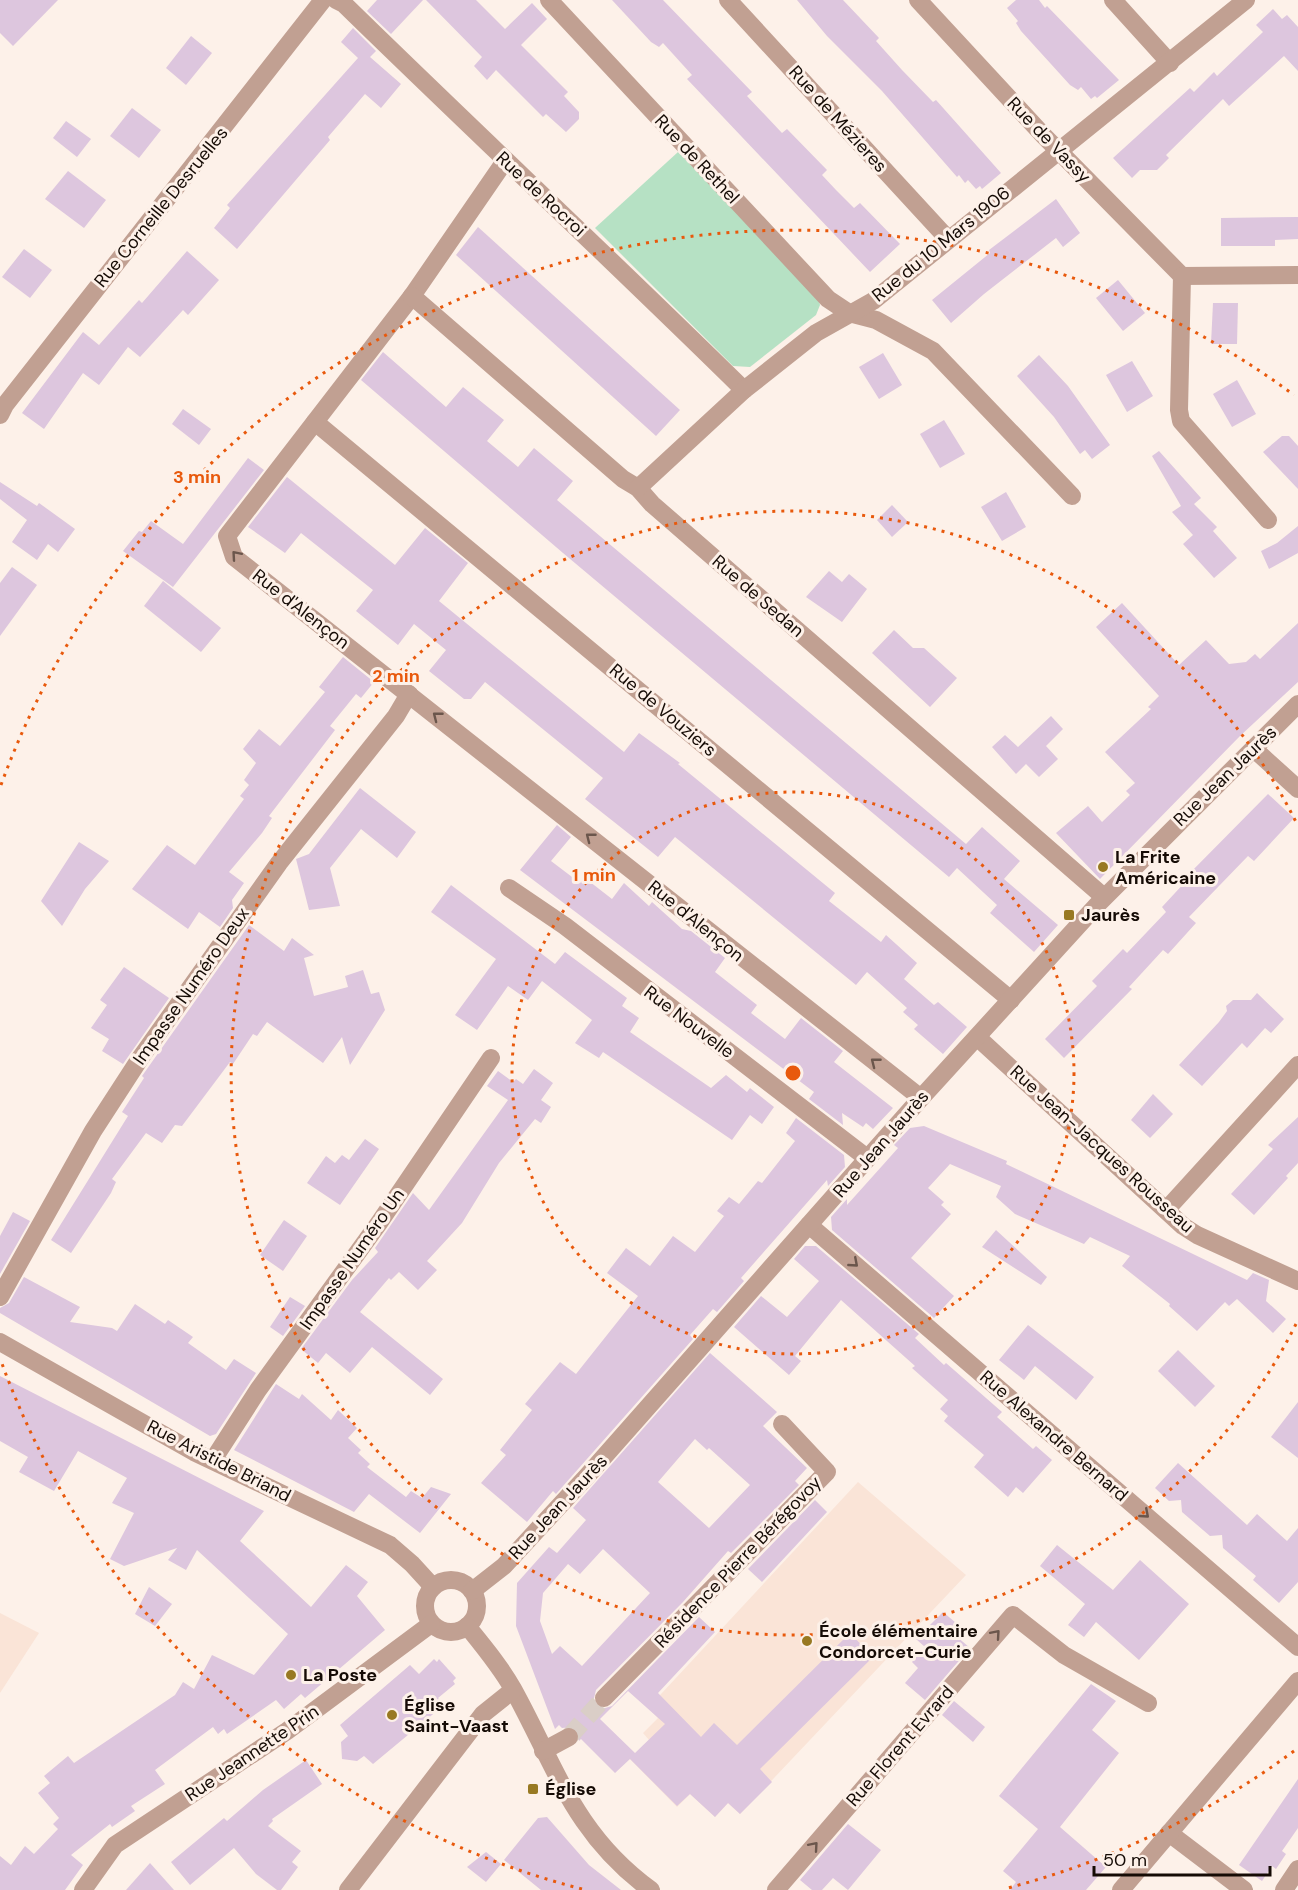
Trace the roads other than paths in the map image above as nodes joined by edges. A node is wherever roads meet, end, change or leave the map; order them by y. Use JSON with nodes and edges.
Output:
{"nodes":[{"id":1,"x":323,"y":0,"type":"edge"},
{"id":2,"x":336,"y":0,"type":"edge"},
{"id":3,"x":549,"y":0,"type":"edge"},
{"id":4,"x":728,"y":0,"type":"edge"},
{"id":5,"x":918,"y":0,"type":"edge"},
{"id":6,"x":1113,"y":0,"type":"edge"},
{"id":7,"x":1246,"y":0,"type":"edge"},
{"id":8,"x":1170,"y":63,"type":"junction"},
{"id":9,"x":1059,"y":151,"type":"junction"},
{"id":10,"x":505,"y":161,"type":"junction"},
{"id":11,"x":948,"y":239,"type":"junction"},
{"id":12,"x":1298,"y":275,"type":"edge"},
{"id":13,"x":1182,"y":276,"type":"junction"},
{"id":14,"x":412,"y":296,"type":"junction"},
{"id":15,"x":849,"y":313,"type":"junction"},
{"id":16,"x":744,"y":390,"type":"junction"},
{"id":17,"x":0,"y":415,"type":"edge"},
{"id":18,"x":315,"y":422,"type":"junction"},
{"id":19,"x":638,"y":488,"type":"junction"},
{"id":20,"x":1072,"y":496,"type":"dead end"},
{"id":21,"x":1268,"y":520,"type":"dead end"},
{"id":22,"x":409,"y":694,"type":"junction"},
{"id":23,"x":1298,"y":704,"type":"edge"},
{"id":24,"x":1254,"y":749,"type":"junction"},
{"id":25,"x":1298,"y":789,"type":"edge"},
{"id":26,"x":509,"y":888,"type":"dead end"},
{"id":27,"x":1104,"y":897,"type":"junction"},
{"id":28,"x":1011,"y":1000,"type":"junction"},
{"id":29,"x":977,"y":1037,"type":"junction"},
{"id":30,"x":491,"y":1058,"type":"dead end"},
{"id":31,"x":1298,"y":1065,"type":"edge"},
{"id":32,"x":921,"y":1098,"type":"junction"},
{"id":33,"x":867,"y":1158,"type":"junction"},
{"id":34,"x":1167,"y":1209,"type":"junction"},
{"id":35,"x":809,"y":1225,"type":"junction"},
{"id":36,"x":1298,"y":1281,"type":"edge"},
{"id":37,"x":0,"y":1297,"type":"edge"},
{"id":38,"x":0,"y":1342,"type":"edge"},
{"id":39,"x":782,"y":1424,"type":"dead end"},
{"id":40,"x":213,"y":1460,"type":"junction"},
{"id":41,"x":433,"y":1587,"type":"junction"},
{"id":42,"x":472,"y":1591,"type":"junction"},
{"id":43,"x":431,"y":1624,"type":"junction"},
{"id":44,"x":467,"y":1626,"type":"junction"},
{"id":45,"x":1298,"y":1647,"type":"edge"},
{"id":46,"x":1298,"y":1681,"type":"edge"},
{"id":47,"x":513,"y":1690,"type":"junction"},
{"id":48,"x":604,"y":1698,"type":"tunnel mouth"},
{"id":49,"x":1148,"y":1703,"type":"dead end"},
{"id":50,"x":569,"y":1737,"type":"tunnel mouth"},
{"id":51,"x":543,"y":1751,"type":"junction"},
{"id":52,"x":1169,"y":1833,"type":"junction"},
{"id":53,"x":1298,"y":1869,"type":"edge"},
{"id":54,"x":84,"y":1890,"type":"edge"},
{"id":55,"x":348,"y":1890,"type":"edge"},
{"id":56,"x":651,"y":1890,"type":"edge"},
{"id":57,"x":776,"y":1890,"type":"edge"},
{"id":58,"x":1121,"y":1890,"type":"edge"},
{"id":59,"x":1244,"y":1890,"type":"edge"},
{"id":60,"x":1284,"y":1890,"type":"edge"}],
"edges":[{"from":1,"to":17,"type":"street","name":"Rue Corneille Desruelles"},
{"from":2,"to":10,"type":"street","name":"Rue de Rocroi"},
{"from":3,"to":15,"type":"street","name":"Rue de Rethel"},
{"from":4,"to":11,"type":"street","name":"Rue de Mézieres"},
{"from":5,"to":9,"type":"street","name":"Rue de Vassy"},
{"from":6,"to":8,"type":"street"},
{"from":7,"to":8,"type":"street","name":"Rue du 10 Mars 1906"},
{"from":8,"to":9,"type":"street","name":"Rue du 10 Mars 1906"},
{"from":9,"to":11,"type":"street","name":"Rue du 10 Mars 1906"},
{"from":9,"to":13,"type":"street","name":"Rue de Vassy"},
{"from":10,"to":14,"type":"street","name":"Rue d'Alençon"},
{"from":10,"to":16,"type":"street","name":"Rue de Rocroi"},
{"from":11,"to":15,"type":"street","name":"Rue du 10 Mars 1906"},
{"from":12,"to":13,"type":"street"},
{"from":13,"to":21,"type":"street"},
{"from":14,"to":18,"type":"street","name":"Rue d'Alençon"},
{"from":14,"to":19,"type":"street","name":"Rue de Sedan"},
{"from":15,"to":16,"type":"street","name":"Rue du 10 Mars 1906"},
{"from":15,"to":20,"type":"street","name":"Rue de Rethel"},
{"from":16,"to":19,"type":"street","name":"Rue du 10 Mars 1906"},
{"from":22,"to":18,"type":"street","name":"Rue d'Alençon","one_way":true},
{"from":18,"to":28,"type":"street","name":"Rue de Vouziers"},
{"from":19,"to":27,"type":"street","name":"Rue de Sedan"},
{"from":32,"to":22,"type":"street","name":"Rue d'Alençon","one_way":true},
{"from":22,"to":37,"type":"street","name":"Impasse Numéro Deux"},
{"from":23,"to":24,"type":"street","name":"Rue Jean Jaurès"},
{"from":24,"to":25,"type":"street"},
{"from":24,"to":27,"type":"street","name":"Rue Jean Jaurès"},
{"from":26,"to":33,"type":"street","name":"Rue Nouvelle"},
{"from":27,"to":28,"type":"street","name":"Rue Jean Jaurès"},
{"from":28,"to":29,"type":"street","name":"Rue Jean Jaurès"},
{"from":29,"to":32,"type":"street","name":"Rue Jean Jaurès"},
{"from":29,"to":34,"type":"street","name":"Rue Jean-Jacques Rousseau"},
{"from":30,"to":40,"type":"street","name":"Impasse Numéro Un"},
{"from":31,"to":34,"type":"street"},
{"from":32,"to":33,"type":"street","name":"Rue Jean Jaurès"},
{"from":33,"to":35,"type":"street","name":"Rue Jean Jaurès"},
{"from":34,"to":36,"type":"street","name":"Rue Jean-Jacques Rousseau"},
{"from":35,"to":42,"type":"street","name":"Rue Jean Jaurès"},
{"from":35,"to":45,"type":"street","name":"Rue Alexandre Bernard","one_way":true},
{"from":38,"to":40,"type":"street","name":"Rue Aristide Briand"},
{"from":39,"to":48,"type":"street","name":"Résidence Pierre Bérégovoy"},
{"from":40,"to":41,"type":"street","name":"Rue Aristide Briand"},
{"from":41,"to":42,"type":"street"},
{"from":41,"to":43,"type":"street"},
{"from":42,"to":44,"type":"street"},
{"from":43,"to":44,"type":"street"},
{"from":43,"to":54,"type":"street","name":"Rue Jeannette Prin"},
{"from":44,"to":47,"type":"street"},
{"from":46,"to":52,"type":"street"},
{"from":47,"to":51,"type":"street"},
{"from":47,"to":55,"type":"street"},
{"from":57,"to":49,"type":"street","name":"Rue Florent Evrard","one_way":true},
{"from":50,"to":51,"type":"street"},
{"from":51,"to":56,"type":"street"},
{"from":52,"to":58,"type":"street"},
{"from":52,"to":59,"type":"street"},
{"from":53,"to":60,"type":"street"}]}
